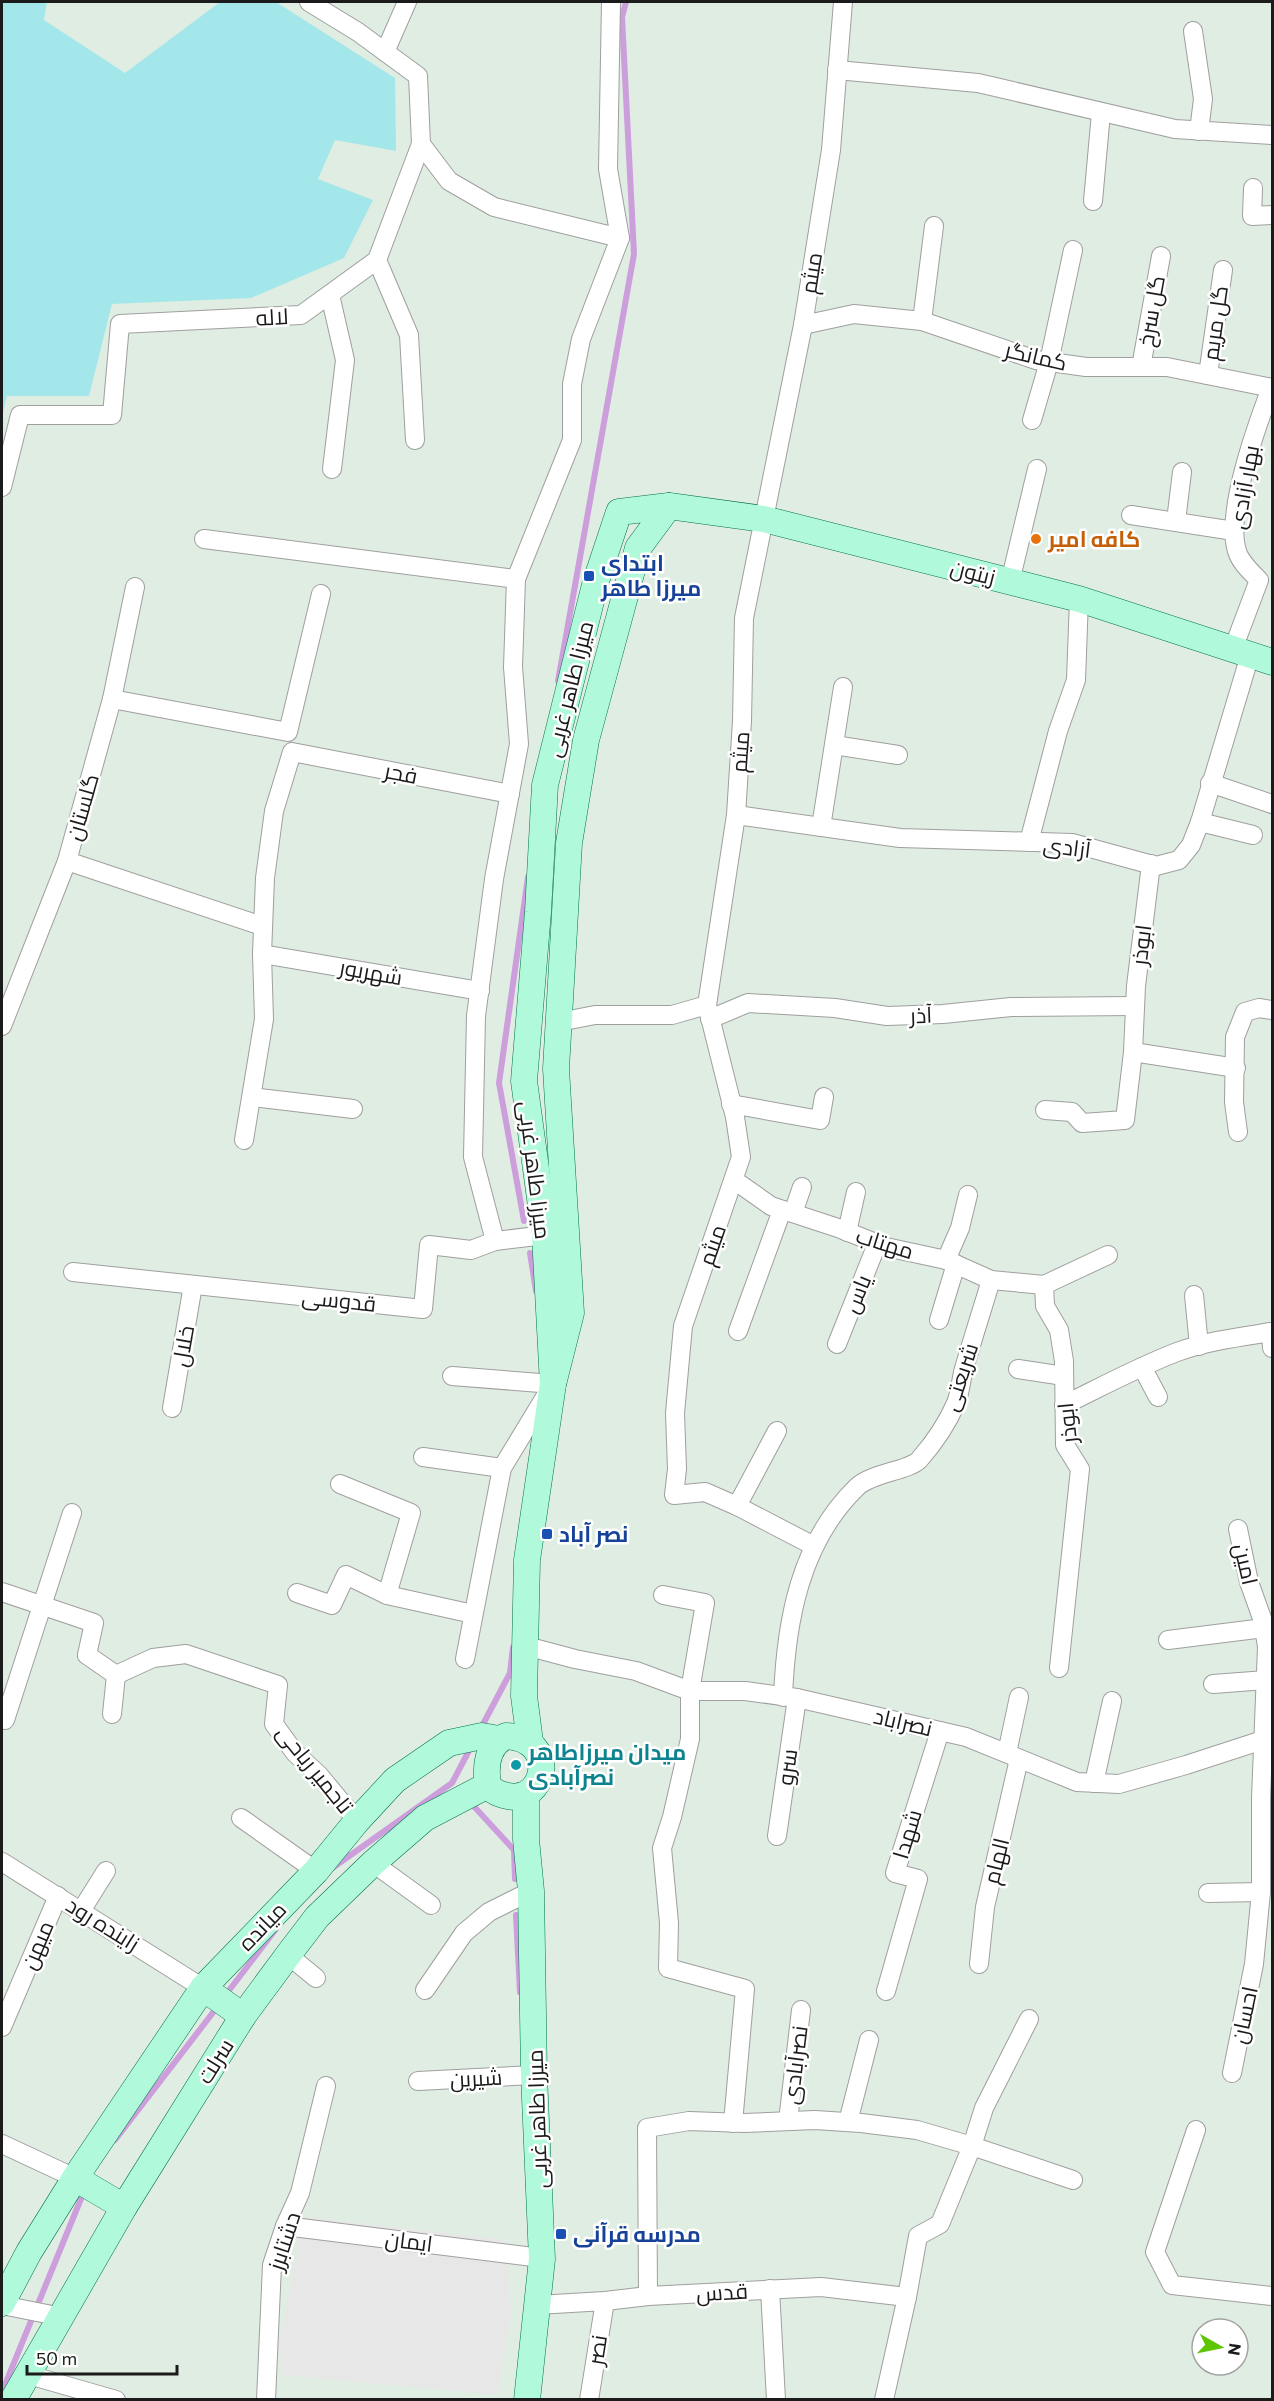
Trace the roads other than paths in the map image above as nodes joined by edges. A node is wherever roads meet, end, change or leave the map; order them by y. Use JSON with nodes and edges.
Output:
{"nodes":[{"id":1,"x":309,"y":2,"type":"edge"},
{"id":2,"x":407,"y":2,"type":"edge"},
{"id":3,"x":611,"y":2,"type":"edge"},
{"id":4,"x":843,"y":2,"type":"edge"},
{"id":5,"x":1193,"y":31,"type":"dead end"},
{"id":6,"x":385,"y":52,"type":"junction"},
{"id":7,"x":837,"y":70,"type":"junction"},
{"id":8,"x":1101,"y":112,"type":"junction"},
{"id":9,"x":1198,"y":131,"type":"junction"},
{"id":10,"x":1272,"y":135,"type":"edge"},
{"id":11,"x":421,"y":144,"type":"junction"},
{"id":12,"x":1253,"y":188,"type":"dead end"},
{"id":13,"x":1093,"y":201,"type":"dead end"},
{"id":14,"x":1272,"y":215,"type":"edge"},
{"id":15,"x":934,"y":226,"type":"dead end"},
{"id":16,"x":620,"y":238,"type":"junction"},
{"id":17,"x":1073,"y":250,"type":"dead end"},
{"id":18,"x":1161,"y":256,"type":"dead end"},
{"id":19,"x":377,"y":260,"type":"junction"},
{"id":20,"x":1223,"y":270,"type":"dead end"},
{"id":21,"x":330,"y":294,"type":"junction"},
{"id":22,"x":922,"y":321,"type":"junction"},
{"id":23,"x":803,"y":325,"type":"junction"},
{"id":24,"x":1049,"y":362,"type":"junction"},
{"id":25,"x":1141,"y":367,"type":"junction"},
{"id":26,"x":1208,"y":375,"type":"junction"},
{"id":27,"x":1272,"y":388,"type":"edge"},
{"id":28,"x":1032,"y":420,"type":"dead end"},
{"id":29,"x":415,"y":440,"type":"dead end"},
{"id":30,"x":332,"y":469,"type":"dead end"},
{"id":31,"x":1037,"y":469,"type":"dead end"},
{"id":32,"x":1182,"y":472,"type":"dead end"},
{"id":33,"x":2,"y":487,"type":"edge"},
{"id":34,"x":669,"y":506,"type":"junction"},
{"id":35,"x":1131,"y":515,"type":"dead end"},
{"id":36,"x":764,"y":519,"type":"junction"},
{"id":37,"x":1176,"y":521,"type":"junction"},
{"id":38,"x":1234,"y":531,"type":"junction"},
{"id":39,"x":204,"y":539,"type":"dead end"},
{"id":40,"x":516,"y":579,"type":"junction"},
{"id":41,"x":1010,"y":582,"type":"junction"},
{"id":42,"x":135,"y":587,"type":"dead end"},
{"id":43,"x":321,"y":594,"type":"dead end"},
{"id":44,"x":1080,"y":599,"type":"junction"},
{"id":45,"x":1252,"y":655,"type":"edge"},
{"id":46,"x":843,"y":687,"type":"dead end"},
{"id":47,"x":112,"y":699,"type":"junction"},
{"id":48,"x":834,"y":745,"type":"junction"},
{"id":49,"x":898,"y":755,"type":"dead end"},
{"id":50,"x":1210,"y":783,"type":"junction"},
{"id":51,"x":510,"y":794,"type":"junction"},
{"id":52,"x":1272,"y":804,"type":"edge"},
{"id":53,"x":736,"y":816,"type":"junction"},
{"id":54,"x":1200,"y":822,"type":"junction"},
{"id":55,"x":820,"y":827,"type":"junction"},
{"id":56,"x":1253,"y":836,"type":"dead end"},
{"id":57,"x":1029,"y":842,"type":"junction"},
{"id":58,"x":67,"y":861,"type":"junction"},
{"id":59,"x":1151,"y":864,"type":"junction"},
{"id":60,"x":262,"y":926,"type":"junction"},
{"id":61,"x":262,"y":954,"type":"junction"},
{"id":62,"x":480,"y":990,"type":"junction"},
{"id":63,"x":1135,"y":1006,"type":"junction"},
{"id":64,"x":1272,"y":1010,"type":"edge"},
{"id":65,"x":708,"y":1012,"type":"junction"},
{"id":66,"x":559,"y":1022,"type":"junction"},
{"id":67,"x":2,"y":1026,"type":"edge"},
{"id":68,"x":1133,"y":1052,"type":"junction"},
{"id":69,"x":1236,"y":1068,"type":"junction"},
{"id":70,"x":252,"y":1097,"type":"junction"},
{"id":71,"x":824,"y":1097,"type":"dead end"},
{"id":72,"x":731,"y":1104,"type":"junction"},
{"id":73,"x":353,"y":1109,"type":"dead end"},
{"id":74,"x":1046,"y":1110,"type":"dead end"},
{"id":75,"x":1238,"y":1132,"type":"dead end"},
{"id":76,"x":244,"y":1140,"type":"dead end"},
{"id":77,"x":734,"y":1180,"type":"junction"},
{"id":78,"x":802,"y":1187,"type":"dead end"},
{"id":79,"x":856,"y":1192,"type":"dead end"},
{"id":80,"x":968,"y":1195,"type":"dead end"},
{"id":81,"x":787,"y":1212,"type":"junction"},
{"id":82,"x":847,"y":1232,"type":"junction"},
{"id":83,"x":545,"y":1235,"type":"junction"},
{"id":84,"x":495,"y":1241,"type":"junction"},
{"id":85,"x":877,"y":1244,"type":"junction"},
{"id":86,"x":1108,"y":1255,"type":"dead end"},
{"id":87,"x":951,"y":1262,"type":"junction"},
{"id":88,"x":74,"y":1272,"type":"dead end"},
{"id":89,"x":991,"y":1280,"type":"junction"},
{"id":90,"x":194,"y":1285,"type":"junction"},
{"id":91,"x":1044,"y":1285,"type":"junction"},
{"id":92,"x":1194,"y":1295,"type":"dead end"},
{"id":93,"x":939,"y":1320,"type":"dead end"},
{"id":94,"x":738,"y":1331,"type":"dead end"},
{"id":95,"x":837,"y":1344,"type":"dead end"},
{"id":96,"x":1198,"y":1346,"type":"junction"},
{"id":97,"x":1272,"y":1348,"type":"edge"},
{"id":98,"x":1142,"y":1367,"type":"junction"},
{"id":99,"x":1018,"y":1369,"type":"dead end"},
{"id":100,"x":452,"y":1376,"type":"dead end"},
{"id":101,"x":1064,"y":1376,"type":"junction"},
{"id":102,"x":553,"y":1384,"type":"junction"},
{"id":103,"x":1158,"y":1397,"type":"dead end"},
{"id":104,"x":1064,"y":1406,"type":"junction"},
{"id":105,"x":172,"y":1408,"type":"dead end"},
{"id":106,"x":777,"y":1431,"type":"dead end"},
{"id":107,"x":423,"y":1457,"type":"dead end"},
{"id":108,"x":502,"y":1468,"type":"junction"},
{"id":109,"x":340,"y":1484,"type":"dead end"},
{"id":110,"x":737,"y":1506,"type":"junction"},
{"id":111,"x":72,"y":1513,"type":"dead end"},
{"id":112,"x":1238,"y":1529,"type":"dead end"},
{"id":113,"x":814,"y":1545,"type":"junction"},
{"id":114,"x":2,"y":1592,"type":"edge"},
{"id":115,"x":297,"y":1593,"type":"dead end"},
{"id":116,"x":387,"y":1595,"type":"junction"},
{"id":117,"x":663,"y":1595,"type":"dead end"},
{"id":118,"x":44,"y":1606,"type":"junction"},
{"id":119,"x":473,"y":1614,"type":"junction"},
{"id":120,"x":1264,"y":1628,"type":"junction"},
{"id":121,"x":1168,"y":1640,"type":"dead end"},
{"id":122,"x":526,"y":1646,"type":"junction"},
{"id":123,"x":465,"y":1659,"type":"dead end"},
{"id":124,"x":1059,"y":1668,"type":"dead end"},
{"id":125,"x":116,"y":1675,"type":"junction"},
{"id":126,"x":1266,"y":1680,"type":"junction"},
{"id":127,"x":1213,"y":1684,"type":"dead end"},
{"id":128,"x":690,"y":1691,"type":"junction"},
{"id":129,"x":790,"y":1697,"type":"junction"},
{"id":130,"x":1019,"y":1697,"type":"dead end"},
{"id":131,"x":1112,"y":1701,"type":"dead end"},
{"id":132,"x":112,"y":1714,"type":"dead end"},
{"id":133,"x":5,"y":1720,"type":"dead end"},
{"id":134,"x":940,"y":1731,"type":"junction"},
{"id":135,"x":1268,"y":1738,"type":"edge"},
{"id":136,"x":498,"y":1739,"type":"junction"},
{"id":137,"x":1013,"y":1756,"type":"junction"},
{"id":138,"x":1094,"y":1783,"type":"junction"},
{"id":139,"x":493,"y":1789,"type":"junction"},
{"id":140,"x":526,"y":1795,"type":"junction"},
{"id":141,"x":241,"y":1818,"type":"dead end"},
{"id":142,"x":357,"y":1821,"type":"junction"},
{"id":143,"x":777,"y":1836,"type":"dead end"},
{"id":144,"x":526,"y":1839,"type":"junction"},
{"id":145,"x":2,"y":1862,"type":"edge"},
{"id":146,"x":373,"y":1863,"type":"junction"},
{"id":147,"x":106,"y":1871,"type":"dead end"},
{"id":148,"x":316,"y":1871,"type":"junction"},
{"id":149,"x":531,"y":1891,"type":"junction"},
{"id":150,"x":1262,"y":1892,"type":"junction"},
{"id":151,"x":1208,"y":1893,"type":"dead end"},
{"id":152,"x":58,"y":1896,"type":"junction"},
{"id":153,"x":431,"y":1905,"type":"dead end"},
{"id":154,"x":81,"y":1911,"type":"junction"},
{"id":155,"x":288,"y":1955,"type":"junction"},
{"id":156,"x":979,"y":1964,"type":"dead end"},
{"id":157,"x":316,"y":1978,"type":"dead end"},
{"id":158,"x":425,"y":1990,"type":"dead end"},
{"id":159,"x":886,"y":1991,"type":"dead end"},
{"id":160,"x":222,"y":2001,"type":"junction"},
{"id":161,"x":801,"y":2010,"type":"dead end"},
{"id":162,"x":1029,"y":2019,"type":"dead end"},
{"id":163,"x":2,"y":2027,"type":"edge"},
{"id":164,"x":870,"y":2040,"type":"dead end"},
{"id":165,"x":1232,"y":2073,"type":"dead end"},
{"id":166,"x":534,"y":2075,"type":"junction"},
{"id":167,"x":418,"y":2081,"type":"dead end"},
{"id":168,"x":326,"y":2086,"type":"dead end"},
{"id":169,"x":788,"y":2121,"type":"junction"},
{"id":170,"x":733,"y":2122,"type":"junction"},
{"id":171,"x":848,"y":2122,"type":"junction"},
{"id":172,"x":1197,"y":2130,"type":"dead end"},
{"id":173,"x":2,"y":2144,"type":"edge"},
{"id":174,"x":972,"y":2146,"type":"junction"},
{"id":175,"x":75,"y":2178,"type":"junction"},
{"id":176,"x":1073,"y":2180,"type":"dead end"},
{"id":177,"x":124,"y":2207,"type":"junction"},
{"id":178,"x":285,"y":2226,"type":"junction"},
{"id":179,"x":533,"y":2257,"type":"dead end"},
{"id":180,"x":770,"y":2289,"type":"junction"},
{"id":181,"x":648,"y":2296,"type":"junction"},
{"id":182,"x":1272,"y":2296,"type":"edge"},
{"id":183,"x":907,"y":2297,"type":"junction"},
{"id":184,"x":605,"y":2301,"type":"junction"},
{"id":185,"x":2,"y":2304,"type":"edge"},
{"id":186,"x":537,"y":2305,"type":"junction"},
{"id":187,"x":44,"y":2313,"type":"junction"},
{"id":188,"x":29,"y":2375,"type":"junction"},
{"id":189,"x":13,"y":2400,"type":"edge"},
{"id":190,"x":116,"y":2400,"type":"edge"},
{"id":191,"x":266,"y":2400,"type":"edge"},
{"id":192,"x":527,"y":2400,"type":"edge"},
{"id":193,"x":589,"y":2400,"type":"edge"},
{"id":194,"x":776,"y":2400,"type":"edge"},
{"id":195,"x":884,"y":2400,"type":"edge"}],
"edges":[{"from":1,"to":6,"type":"street"},
{"from":2,"to":6,"type":"street"},
{"from":3,"to":16,"type":"street"},
{"from":4,"to":7,"type":"street","name":"میثم"},
{"from":5,"to":9,"type":"street"},
{"from":6,"to":11,"type":"street"},
{"from":7,"to":8,"type":"street"},
{"from":7,"to":23,"type":"street","name":"میثم"},
{"from":8,"to":9,"type":"street"},
{"from":8,"to":13,"type":"street"},
{"from":9,"to":10,"type":"street"},
{"from":11,"to":16,"type":"street"},
{"from":11,"to":19,"type":"street"},
{"from":12,"to":14,"type":"street"},
{"from":15,"to":22,"type":"street"},
{"from":16,"to":40,"type":"street"},
{"from":17,"to":24,"type":"street"},
{"from":18,"to":25,"type":"street","name":"گل سرخ"},
{"from":19,"to":21,"type":"street","name":"لاله"},
{"from":19,"to":29,"type":"street"},
{"from":20,"to":26,"type":"street","name":"گل مریم"},
{"from":21,"to":30,"type":"street"},
{"from":21,"to":33,"type":"street","name":"لاله"},
{"from":22,"to":23,"type":"street","name":"کمانگر"},
{"from":22,"to":24,"type":"street","name":"کمانگر"},
{"from":23,"to":36,"type":"street","name":"میثم"},
{"from":24,"to":25,"type":"street","name":"کمانگر"},
{"from":24,"to":28,"type":"street"},
{"from":25,"to":26,"type":"street","name":"کمانگر"},
{"from":26,"to":27,"type":"street","name":"کمانگر"},
{"from":27,"to":38,"type":"street","name":"بهار آزادی"},
{"from":31,"to":41,"type":"street"},
{"from":32,"to":37,"type":"street"},
{"from":34,"to":36,"type":"main road","name":"زیتون"},
{"from":34,"to":66,"type":"main road","name":"میرزا طاهر غربی"},
{"from":34,"to":83,"type":"main road","name":"میرزا طاهر غربی"},
{"from":35,"to":37,"type":"street"},
{"from":36,"to":41,"type":"main road","name":"زیتون"},
{"from":36,"to":53,"type":"street","name":"میثم"},
{"from":37,"to":38,"type":"street"},
{"from":38,"to":45,"type":"street","name":"بهار آزادی"},
{"from":39,"to":40,"type":"street"},
{"from":40,"to":51,"type":"street"},
{"from":41,"to":44,"type":"main road","name":"زیتون"},
{"from":42,"to":47,"type":"street","name":"گلستان"},
{"from":43,"to":47,"type":"street"},
{"from":44,"to":45,"type":"main road","name":"زیتون"},
{"from":44,"to":57,"type":"street"},
{"from":45,"to":50,"type":"street","name":"آزادی"},
{"from":46,"to":48,"type":"street"},
{"from":47,"to":58,"type":"street","name":"گلستان"},
{"from":48,"to":49,"type":"street"},
{"from":48,"to":55,"type":"street"},
{"from":50,"to":52,"type":"street"},
{"from":50,"to":54,"type":"street","name":"آزادی"},
{"from":51,"to":60,"type":"street","name":"فجر"},
{"from":51,"to":62,"type":"street"},
{"from":53,"to":55,"type":"street","name":"آزادی"},
{"from":53,"to":65,"type":"street","name":"میثم"},
{"from":54,"to":56,"type":"street"},
{"from":54,"to":59,"type":"street","name":"آزادی"},
{"from":55,"to":57,"type":"street","name":"آزادی"},
{"from":57,"to":59,"type":"street","name":"آزادی"},
{"from":58,"to":60,"type":"street","name":"گلستان"},
{"from":58,"to":67,"type":"street"},
{"from":59,"to":63,"type":"street","name":"ابوذر"},
{"from":60,"to":61,"type":"street"},
{"from":61,"to":62,"type":"street","name":"شهریور"},
{"from":61,"to":70,"type":"street"},
{"from":62,"to":84,"type":"street"},
{"from":63,"to":65,"type":"street","name":"آذر"},
{"from":63,"to":68,"type":"street","name":"ابوذر"},
{"from":64,"to":69,"type":"street"},
{"from":65,"to":66,"type":"street","name":"آذر"},
{"from":65,"to":72,"type":"street","name":"میثم"},
{"from":66,"to":102,"type":"main road","name":"میرزا طاهر غربی"},
{"from":68,"to":69,"type":"street"},
{"from":68,"to":74,"type":"street","name":"ابوذر"},
{"from":69,"to":75,"type":"street"},
{"from":70,"to":73,"type":"street"},
{"from":70,"to":76,"type":"street"},
{"from":71,"to":72,"type":"street"},
{"from":72,"to":77,"type":"street","name":"میثم"},
{"from":77,"to":81,"type":"street","name":"مهتاب"},
{"from":77,"to":110,"type":"street","name":"میثم"},
{"from":78,"to":81,"type":"street"},
{"from":79,"to":82,"type":"street"},
{"from":80,"to":87,"type":"street"},
{"from":81,"to":82,"type":"street","name":"مهتاب"},
{"from":81,"to":94,"type":"street"},
{"from":82,"to":85,"type":"street","name":"مهتاب"},
{"from":83,"to":84,"type":"street","name":"قدوسی"},
{"from":83,"to":102,"type":"main road","name":"میرزا طاهر غربی"},
{"from":84,"to":90,"type":"street","name":"قدوسی"},
{"from":85,"to":87,"type":"street","name":"مهتاب"},
{"from":85,"to":95,"type":"street","name":"یاس"},
{"from":86,"to":91,"type":"street"},
{"from":87,"to":89,"type":"street","name":"مهتاب"},
{"from":87,"to":93,"type":"street"},
{"from":88,"to":90,"type":"street","name":"قدوسی"},
{"from":89,"to":91,"type":"street","name":"مهتاب"},
{"from":89,"to":113,"type":"street","name":"شریعتی"},
{"from":90,"to":105,"type":"street","name":"خلال"},
{"from":91,"to":101,"type":"street","name":"ابوذر"},
{"from":92,"to":96,"type":"street"},
{"from":96,"to":97,"type":"street"},
{"from":96,"to":98,"type":"street"},
{"from":98,"to":103,"type":"street"},
{"from":98,"to":104,"type":"street"},
{"from":99,"to":101,"type":"street"},
{"from":100,"to":102,"type":"street"},
{"from":101,"to":104,"type":"street","name":"ابوذر"},
{"from":102,"to":108,"type":"street"},
{"from":102,"to":122,"type":"main road","name":"میرزا طاهر غربی"},
{"from":104,"to":124,"type":"street","name":"ابوذر"},
{"from":106,"to":110,"type":"street"},
{"from":107,"to":108,"type":"street"},
{"from":108,"to":119,"type":"street"},
{"from":109,"to":116,"type":"street"},
{"from":110,"to":113,"type":"street"},
{"from":111,"to":118,"type":"street"},
{"from":112,"to":120,"type":"street","name":"امین"},
{"from":113,"to":129,"type":"street","name":"شریعتی"},
{"from":114,"to":118,"type":"street"},
{"from":115,"to":116,"type":"street"},
{"from":116,"to":119,"type":"street"},
{"from":117,"to":128,"type":"street"},
{"from":118,"to":125,"type":"street"},
{"from":118,"to":133,"type":"street"},
{"from":119,"to":123,"type":"street"},
{"from":120,"to":121,"type":"street"},
{"from":120,"to":126,"type":"street","name":"امین"},
{"from":122,"to":128,"type":"street","name":"نصراباد"},
{"from":122,"to":136,"type":"main road","name":"میرزا طاهر غربی"},
{"from":125,"to":132,"type":"street"},
{"from":125,"to":142,"type":"street","name":"تاجمیر ریاحی"},
{"from":126,"to":127,"type":"street"},
{"from":126,"to":135,"type":"street","name":"امین"},
{"from":128,"to":129,"type":"street","name":"نصراباد"},
{"from":128,"to":170,"type":"street"},
{"from":129,"to":134,"type":"street","name":"نصراباد"},
{"from":129,"to":143,"type":"street","name":"سرو"},
{"from":130,"to":137,"type":"street","name":"الهام"},
{"from":131,"to":138,"type":"street"},
{"from":134,"to":137,"type":"street","name":"نصراباد"},
{"from":134,"to":159,"type":"street","name":"شهدا"},
{"from":135,"to":138,"type":"street","name":"نصراباد"},
{"from":135,"to":150,"type":"street","name":"احسان"},
{"from":136,"to":139,"type":"main road"},
{"from":136,"to":140,"type":"main road","name":"میرزا طاهر غربی"},
{"from":136,"to":142,"type":"main road","name":"میانده"},
{"from":137,"to":138,"type":"street","name":"نصراباد"},
{"from":137,"to":156,"type":"street","name":"الهام"},
{"from":139,"to":140,"type":"main road"},
{"from":139,"to":144,"type":"main road","name":"میرزا طاهر غربی"},
{"from":139,"to":146,"type":"main road","name":"سرلت"},
{"from":140,"to":144,"type":"main road","name":"میرزا طاهر غربی"},
{"from":141,"to":148,"type":"street"},
{"from":142,"to":148,"type":"main road","name":"میانده"},
{"from":144,"to":149,"type":"main road","name":"میرزا طاهر غربی"},
{"from":145,"to":152,"type":"street","name":"زاینده رود"},
{"from":146,"to":153,"type":"street"},
{"from":146,"to":155,"type":"main road","name":"سرلت"},
{"from":147,"to":154,"type":"street"},
{"from":148,"to":160,"type":"main road","name":"میانده"},
{"from":149,"to":158,"type":"street"},
{"from":149,"to":166,"type":"main road","name":"میرزا طاهر غربی"},
{"from":150,"to":151,"type":"street"},
{"from":150,"to":165,"type":"street","name":"احسان"},
{"from":152,"to":154,"type":"street","name":"زاینده رود"},
{"from":152,"to":163,"type":"street","name":"میهن"},
{"from":154,"to":160,"type":"street","name":"زاینده رود"},
{"from":155,"to":157,"type":"street"},
{"from":155,"to":160,"type":"main road","name":"سرلت"},
{"from":160,"to":175,"type":"main road","name":"میانده"},
{"from":160,"to":177,"type":"main road","name":"سرلت"},
{"from":161,"to":169,"type":"street","name":"نصرآبادی"},
{"from":162,"to":174,"type":"street"},
{"from":164,"to":171,"type":"street"},
{"from":166,"to":167,"type":"street","name":"شیرین"},
{"from":166,"to":186,"type":"main road","name":"میرزا طاهر غربی"},
{"from":168,"to":178,"type":"street","name":"دشتابرز"},
{"from":169,"to":170,"type":"street"},
{"from":169,"to":171,"type":"street"},
{"from":170,"to":181,"type":"street"},
{"from":171,"to":174,"type":"street"},
{"from":172,"to":182,"type":"street"},
{"from":173,"to":175,"type":"street"},
{"from":174,"to":176,"type":"street"},
{"from":174,"to":183,"type":"street"},
{"from":175,"to":177,"type":"main road"},
{"from":175,"to":185,"type":"main road","name":"میانده"},
{"from":177,"to":187,"type":"main road","name":"سرلت"},
{"from":178,"to":179,"type":"street","name":"ایمان"},
{"from":178,"to":191,"type":"street","name":"دشتابرز"},
{"from":180,"to":181,"type":"street","name":"قدس"},
{"from":180,"to":183,"type":"street","name":"قدس"},
{"from":180,"to":194,"type":"street"},
{"from":181,"to":184,"type":"street","name":"قدس"},
{"from":183,"to":195,"type":"street"},
{"from":184,"to":186,"type":"street","name":"قدس"},
{"from":184,"to":193,"type":"street","name":"نصر"},
{"from":185,"to":187,"type":"street"},
{"from":186,"to":192,"type":"main road","name":"میرزا طاهر غربی"},
{"from":187,"to":188,"type":"main road","name":"سرلت"},
{"from":188,"to":189,"type":"main road","name":"سرلت"},
{"from":188,"to":190,"type":"street"}]}
